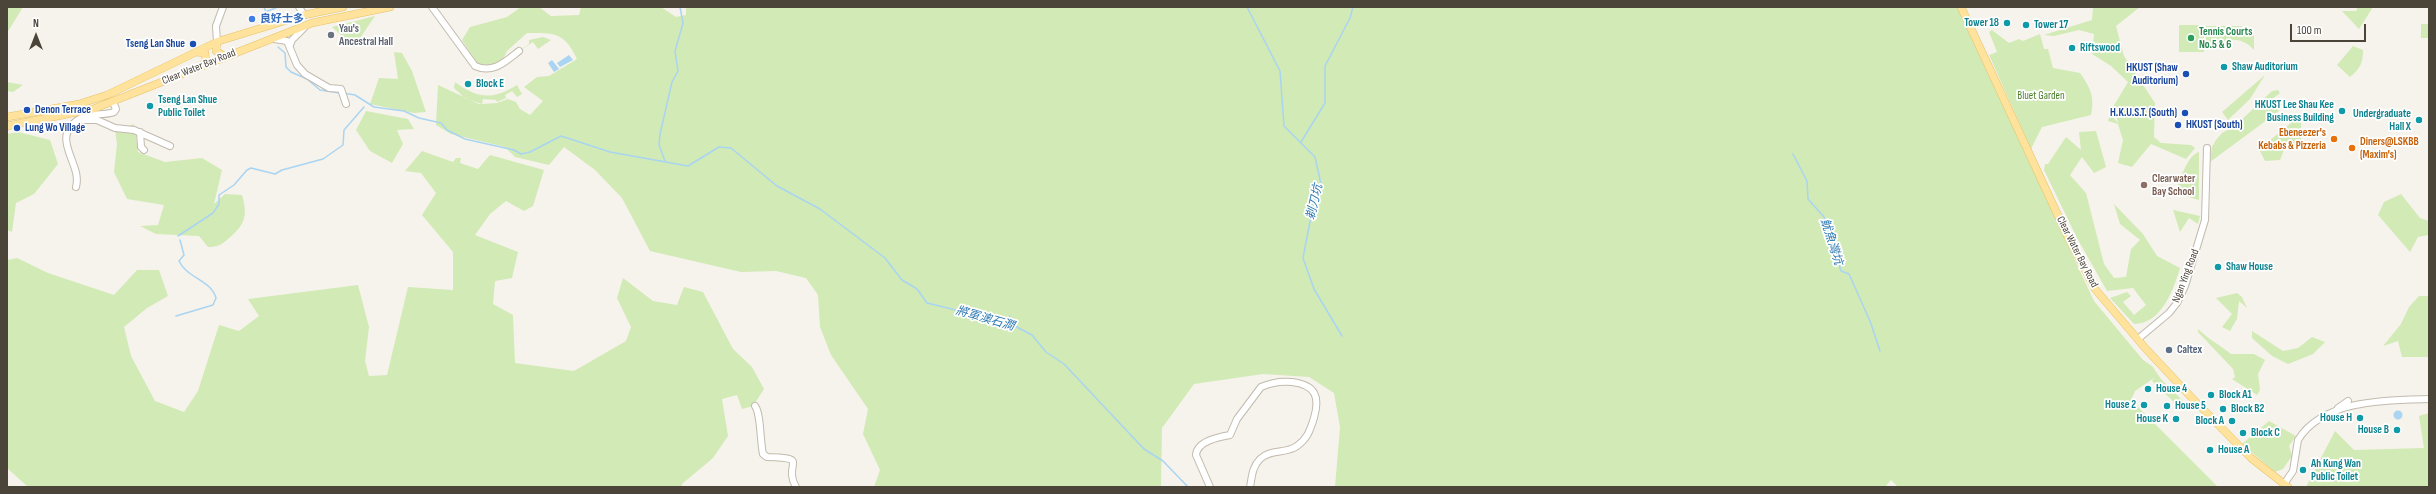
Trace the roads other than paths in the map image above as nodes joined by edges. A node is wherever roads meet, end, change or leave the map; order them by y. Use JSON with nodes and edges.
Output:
{"nodes":[{"id":1,"x":223,"y":7,"type":"edge"},
{"id":2,"x":299,"y":7,"type":"edge"},
{"id":3,"x":343,"y":7,"type":"edge"},
{"id":4,"x":390,"y":7,"type":"edge"},
{"id":5,"x":432,"y":7,"type":"edge"},
{"id":6,"x":1961,"y":7,"type":"edge"},
{"id":7,"x":304,"y":15,"type":"junction"},
{"id":8,"x":312,"y":23,"type":"junction"},
{"id":9,"x":266,"y":40,"type":"junction"},
{"id":10,"x":217,"y":42,"type":"junction"},
{"id":11,"x":290,"y":45,"type":"junction"},
{"id":12,"x":519,"y":51,"type":"dead end"},
{"id":13,"x":193,"y":52,"type":"junction"},
{"id":14,"x":224,"y":56,"type":"junction"},
{"id":15,"x":200,"y":66,"type":"junction"},
{"id":16,"x":113,"y":102,"type":"junction"},
{"id":17,"x":346,"y":104,"type":"dead end"},
{"id":18,"x":7,"y":117,"type":"edge"},
{"id":19,"x":77,"y":120,"type":"junction"},
{"id":20,"x":7,"y":126,"type":"edge"},
{"id":21,"x":140,"y":132,"type":"junction"},
{"id":22,"x":170,"y":146,"type":"dead end"},
{"id":23,"x":2207,"y":148,"type":"dead end"},
{"id":24,"x":144,"y":150,"type":"dead end"},
{"id":25,"x":76,"y":187,"type":"dead end"},
{"id":26,"x":2138,"y":339,"type":"junction"},
{"id":27,"x":2429,"y":399,"type":"edge"},
{"id":28,"x":2348,"y":401,"type":"dead end"},
{"id":29,"x":755,"y":406,"type":"dead end"},
{"id":30,"x":2322,"y":419,"type":"junction"},
{"id":31,"x":2286,"y":485,"type":"edge"},
{"id":32,"x":796,"y":487,"type":"edge"},
{"id":33,"x":1210,"y":487,"type":"edge"},
{"id":34,"x":1250,"y":487,"type":"edge"}],
"edges":[{"from":1,"to":10,"type":"street"},
{"from":2,"to":7,"type":"street"},
{"from":3,"to":7,"type":"main road","name":"Clear Water Bay Road"},
{"from":4,"to":8,"type":"main road","name":"Clear Water Bay Road"},
{"from":5,"to":12,"type":"street"},
{"from":6,"to":26,"type":"main road","name":"Clear Water Bay Road"},
{"from":7,"to":10,"type":"main road","name":"Clear Water Bay Road"},
{"from":8,"to":9,"type":"main road","name":"Clear Water Bay Road"},
{"from":8,"to":11,"type":"street"},
{"from":9,"to":11,"type":"street"},
{"from":9,"to":14,"type":"main road","name":"Clear Water Bay Road"},
{"from":10,"to":13,"type":"main road","name":"Clear Water Bay Road"},
{"from":10,"to":14,"type":"main road"},
{"from":11,"to":17,"type":"street"},
{"from":13,"to":15,"type":"main road"},
{"from":13,"to":18,"type":"main road","name":"Clear Water Bay Road"},
{"from":14,"to":15,"type":"main road","name":"Clear Water Bay Road"},
{"from":15,"to":16,"type":"main road","name":"Clear Water Bay Road"},
{"from":16,"to":19,"type":"street"},
{"from":16,"to":20,"type":"main road","name":"Clear Water Bay Road"},
{"from":19,"to":21,"type":"street"},
{"from":19,"to":25,"type":"street"},
{"from":21,"to":22,"type":"street"},
{"from":21,"to":24,"type":"street"},
{"from":23,"to":26,"type":"street","name":"Ngan Ying Road"},
{"from":26,"to":31,"type":"main road","name":"Clear Water Bay Road"},
{"from":27,"to":30,"type":"street"},
{"from":28,"to":30,"type":"street"},
{"from":29,"to":32,"type":"street"},
{"from":30,"to":31,"type":"street"},
{"from":33,"to":34,"type":"street"}]}
